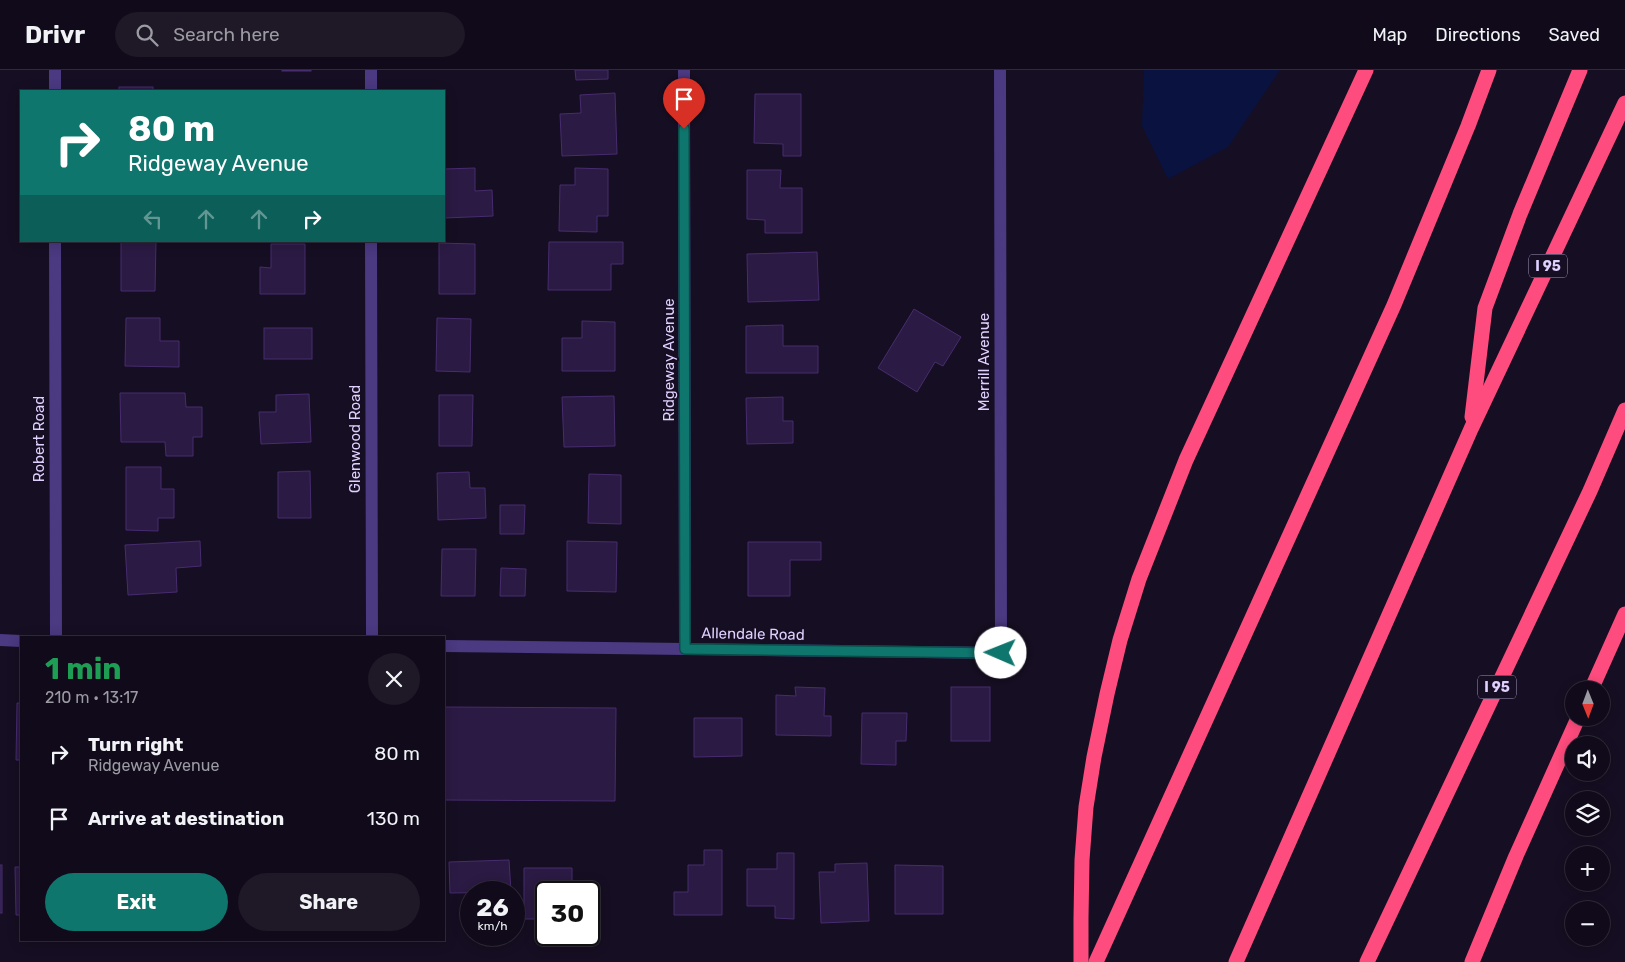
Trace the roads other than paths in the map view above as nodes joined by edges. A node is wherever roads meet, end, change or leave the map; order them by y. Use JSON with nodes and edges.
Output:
{"nodes":[{"id":1,"x":55,"y":70,"type":"edge"},
{"id":2,"x":370,"y":70,"type":"edge"},
{"id":3,"x":684,"y":70,"type":"edge"},
{"id":4,"x":1000,"y":70,"type":"edge"},
{"id":5,"x":1366,"y":70,"type":"edge"},
{"id":6,"x":1489,"y":70,"type":"edge"},
{"id":7,"x":1580,"y":70,"type":"edge"},
{"id":8,"x":55,"y":90,"type":"edge"},
{"id":9,"x":371,"y":90,"type":"edge"},
{"id":10,"x":1625,"y":103,"type":"edge"},
{"id":11,"x":55,"y":242,"type":"edge"},
{"id":12,"x":371,"y":242,"type":"edge"},
{"id":13,"x":1625,"y":410,"type":"edge"},
{"id":14,"x":1471,"y":429,"type":"junction"},
{"id":15,"x":1625,"y":614,"type":"edge"},
{"id":16,"x":56,"y":636,"type":"edge"},
{"id":17,"x":372,"y":636,"type":"edge"},
{"id":18,"x":0,"y":640,"type":"edge"},
{"id":19,"x":20,"y":641,"type":"edge"},
{"id":20,"x":445,"y":646,"type":"edge"},
{"id":21,"x":685,"y":649,"type":"junction"},
{"id":22,"x":1001,"y":653,"type":"joint"},
{"id":23,"x":1595,"y":681,"type":"edge"},
{"id":24,"x":1574,"y":726,"type":"edge"},
{"id":25,"x":1081,"y":962,"type":"edge"},
{"id":26,"x":1096,"y":962,"type":"edge"},
{"id":27,"x":1236,"y":962,"type":"edge"},
{"id":28,"x":1367,"y":962,"type":"edge"},
{"id":29,"x":1472,"y":962,"type":"edge"}],
"edges":[{"from":1,"to":8,"type":"street"},
{"from":2,"to":9,"type":"street"},
{"from":3,"to":21,"type":"street","name":"Ridgeway Avenue"},
{"from":4,"to":22,"type":"street","name":"Merrill Avenue"},
{"from":5,"to":25,"type":"highway"},
{"from":6,"to":26,"type":"highway"},
{"from":7,"to":14,"type":"highway"},
{"from":10,"to":14,"type":"highway","number":"I 95"},
{"from":11,"to":16,"type":"street","name":"Robert Road"},
{"from":12,"to":17,"type":"street","name":"Glenwood Road"},
{"from":13,"to":28,"type":"highway","number":"I 95"},
{"from":14,"to":27,"type":"highway","number":"I 95"},
{"from":15,"to":23,"type":"highway"},
{"from":18,"to":19,"type":"street"},
{"from":20,"to":21,"type":"street","name":"Allendale Road"},
{"from":21,"to":22,"type":"street","name":"Allendale Road"},
{"from":24,"to":29,"type":"highway"}]}
